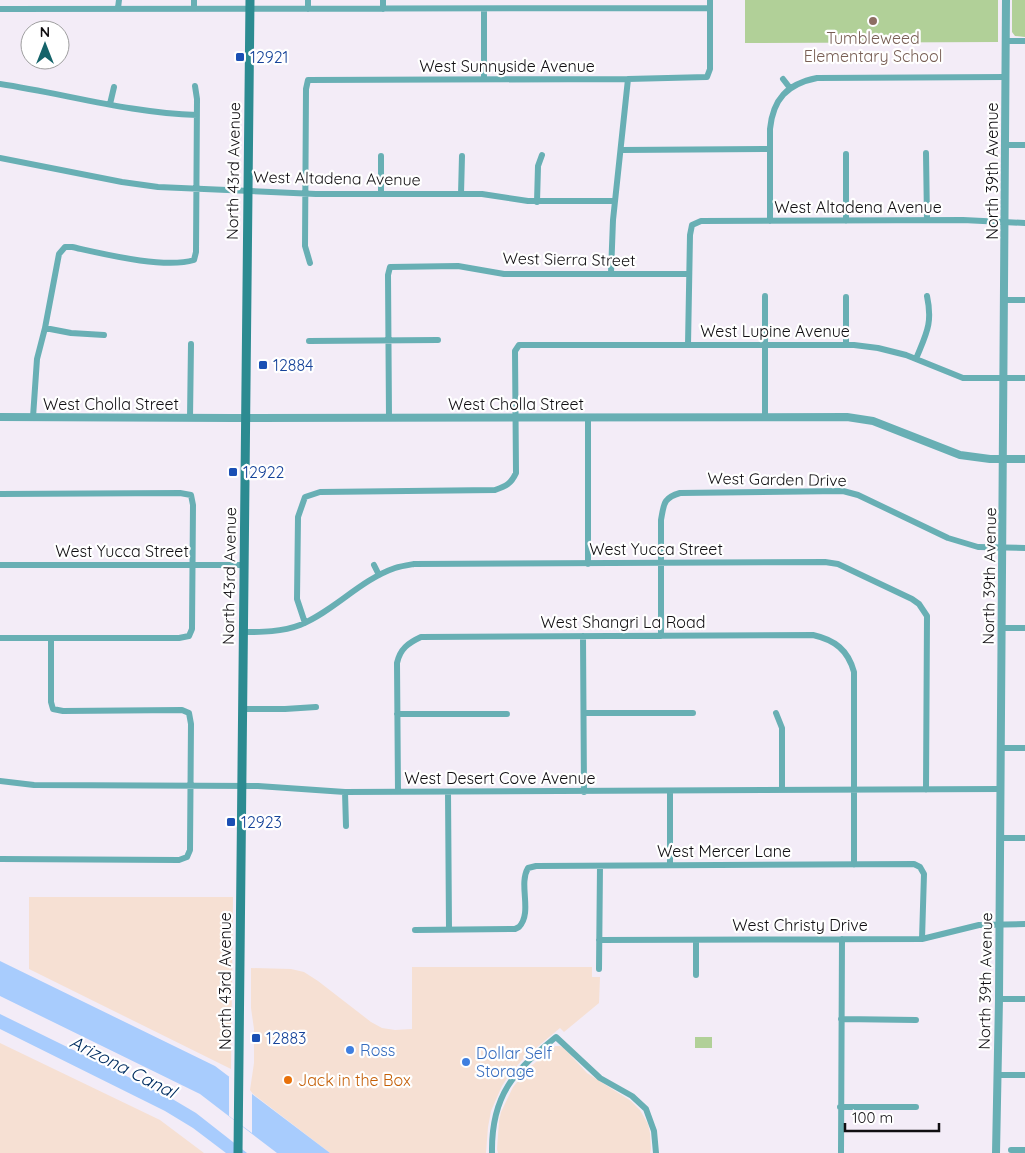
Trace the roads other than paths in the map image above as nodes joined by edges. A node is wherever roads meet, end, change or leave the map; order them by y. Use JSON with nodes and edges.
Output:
{"nodes":[{"id":1,"x":119,"y":0,"type":"edge"},
{"id":2,"x":194,"y":0,"type":"edge"},
{"id":3,"x":308,"y":0,"type":"edge"},
{"id":4,"x":383,"y":0,"type":"edge"},
{"id":5,"x":710,"y":0,"type":"edge"},
{"id":6,"x":1006,"y":0,"type":"edge"},
{"id":7,"x":250,"y":5,"type":"edge"},
{"id":8,"x":118,"y":8,"type":"junction"},
{"id":9,"x":710,"y":8,"type":"junction"},
{"id":10,"x":0,"y":9,"type":"edge"},
{"id":11,"x":194,"y":9,"type":"junction"},
{"id":12,"x":308,"y":9,"type":"junction"},
{"id":13,"x":383,"y":9,"type":"junction"},
{"id":14,"x":484,"y":9,"type":"junction"},
{"id":15,"x":1006,"y":41,"type":"junction"},
{"id":16,"x":1025,"y":41,"type":"edge"},
{"id":17,"x":1006,"y":77,"type":"junction"},
{"id":18,"x":484,"y":79,"type":"junction"},
{"id":19,"x":628,"y":79,"type":"junction"},
{"id":20,"x":783,"y":79,"type":"dead end"},
{"id":21,"x":0,"y":84,"type":"edge"},
{"id":22,"x":195,"y":86,"type":"dead end"},
{"id":23,"x":114,"y":87,"type":"dead end"},
{"id":24,"x":790,"y":88,"type":"junction"},
{"id":25,"x":110,"y":104,"type":"junction"},
{"id":26,"x":197,"y":115,"type":"junction"},
{"id":27,"x":1006,"y":145,"type":"junction"},
{"id":28,"x":1025,"y":145,"type":"edge"},
{"id":29,"x":770,"y":149,"type":"junction"},
{"id":30,"x":621,"y":150,"type":"junction"},
{"id":31,"x":846,"y":154,"type":"dead end"},
{"id":32,"x":926,"y":154,"type":"dead end"},
{"id":33,"x":542,"y":155,"type":"dead end"},
{"id":34,"x":381,"y":156,"type":"dead end"},
{"id":35,"x":462,"y":156,"type":"dead end"},
{"id":36,"x":0,"y":158,"type":"edge"},
{"id":37,"x":196,"y":189,"type":"junction"},
{"id":38,"x":248,"y":190,"type":"junction"},
{"id":39,"x":305,"y":194,"type":"junction"},
{"id":40,"x":381,"y":194,"type":"junction"},
{"id":41,"x":462,"y":194,"type":"junction"},
{"id":42,"x":615,"y":201,"type":"junction"},
{"id":43,"x":537,"y":202,"type":"junction"},
{"id":44,"x":927,"y":220,"type":"junction"},
{"id":45,"x":770,"y":221,"type":"junction"},
{"id":46,"x":846,"y":221,"type":"junction"},
{"id":47,"x":1005,"y":222,"type":"junction"},
{"id":48,"x":1025,"y":223,"type":"edge"},
{"id":49,"x":310,"y":263,"type":"dead end"},
{"id":50,"x":611,"y":274,"type":"junction"},
{"id":51,"x":689,"y":274,"type":"junction"},
{"id":52,"x":765,"y":296,"type":"dead end"},
{"id":53,"x":927,"y":296,"type":"dead end"},
{"id":54,"x":846,"y":297,"type":"dead end"},
{"id":55,"x":1004,"y":300,"type":"junction"},
{"id":56,"x":1025,"y":300,"type":"edge"},
{"id":57,"x":45,"y":328,"type":"junction"},
{"id":58,"x":104,"y":335,"type":"dead end"},
{"id":59,"x":438,"y":340,"type":"dead end"},
{"id":60,"x":309,"y":341,"type":"dead end"},
{"id":61,"x":388,"y":341,"type":"junction"},
{"id":62,"x":191,"y":344,"type":"dead end"},
{"id":63,"x":688,"y":344,"type":"junction"},
{"id":64,"x":765,"y":344,"type":"junction"},
{"id":65,"x":846,"y":344,"type":"junction"},
{"id":66,"x":916,"y":359,"type":"junction"},
{"id":67,"x":1004,"y":378,"type":"junction"},
{"id":68,"x":1025,"y":378,"type":"edge"},
{"id":69,"x":0,"y":417,"type":"edge"},
{"id":70,"x":33,"y":417,"type":"junction"},
{"id":71,"x":515,"y":417,"type":"junction"},
{"id":72,"x":588,"y":417,"type":"junction"},
{"id":73,"x":765,"y":417,"type":"junction"},
{"id":74,"x":190,"y":418,"type":"junction"},
{"id":75,"x":245,"y":418,"type":"junction"},
{"id":76,"x":389,"y":418,"type":"junction"},
{"id":77,"x":1004,"y":459,"type":"junction"},
{"id":78,"x":1025,"y":459,"type":"edge"},
{"id":79,"x":0,"y":494,"type":"edge"},
{"id":80,"x":1002,"y":548,"type":"junction"},
{"id":81,"x":1025,"y":548,"type":"edge"},
{"id":82,"x":660,"y":563,"type":"junction"},
{"id":83,"x":588,"y":564,"type":"junction"},
{"id":84,"x":0,"y":565,"type":"edge"},
{"id":85,"x":192,"y":565,"type":"junction"},
{"id":86,"x":244,"y":565,"type":"junction"},
{"id":87,"x":374,"y":565,"type":"dead end"},
{"id":88,"x":379,"y":575,"type":"junction"},
{"id":89,"x":305,"y":622,"type":"junction"},
{"id":90,"x":1002,"y":628,"type":"junction"},
{"id":91,"x":1025,"y":628,"type":"edge"},
{"id":92,"x":243,"y":632,"type":"junction"},
{"id":93,"x":583,"y":636,"type":"junction"},
{"id":94,"x":661,"y":636,"type":"junction"},
{"id":95,"x":0,"y":638,"type":"edge"},
{"id":96,"x":51,"y":638,"type":"junction"},
{"id":97,"x":316,"y":707,"type":"dead end"},
{"id":98,"x":242,"y":709,"type":"junction"},
{"id":99,"x":584,"y":713,"type":"junction"},
{"id":100,"x":693,"y":713,"type":"dead end"},
{"id":101,"x":776,"y":713,"type":"dead end"},
{"id":102,"x":397,"y":714,"type":"junction"},
{"id":103,"x":507,"y":714,"type":"dead end"},
{"id":104,"x":1001,"y":748,"type":"junction"},
{"id":105,"x":1025,"y":748,"type":"edge"},
{"id":106,"x":0,"y":781,"type":"edge"},
{"id":107,"x":190,"y":785,"type":"junction"},
{"id":108,"x":242,"y":786,"type":"junction"},
{"id":109,"x":1000,"y":789,"type":"junction"},
{"id":110,"x":782,"y":790,"type":"junction"},
{"id":111,"x":854,"y":790,"type":"junction"},
{"id":112,"x":926,"y":790,"type":"junction"},
{"id":113,"x":670,"y":791,"type":"junction"},
{"id":114,"x":346,"y":792,"type":"junction"},
{"id":115,"x":398,"y":792,"type":"junction"},
{"id":116,"x":448,"y":792,"type":"junction"},
{"id":117,"x":584,"y":792,"type":"junction"},
{"id":118,"x":346,"y":826,"type":"dead end"},
{"id":119,"x":1000,"y":838,"type":"junction"},
{"id":120,"x":1025,"y":838,"type":"edge"},
{"id":121,"x":0,"y":859,"type":"edge"},
{"id":122,"x":670,"y":865,"type":"junction"},
{"id":123,"x":854,"y":865,"type":"junction"},
{"id":124,"x":600,"y":866,"type":"junction"},
{"id":125,"x":1000,"y":924,"type":"junction"},
{"id":126,"x":1025,"y":924,"type":"edge"},
{"id":127,"x":449,"y":929,"type":"junction"},
{"id":128,"x":415,"y":930,"type":"dead end"},
{"id":129,"x":842,"y":939,"type":"junction"},
{"id":130,"x":922,"y":939,"type":"junction"},
{"id":131,"x":599,"y":940,"type":"junction"},
{"id":132,"x":696,"y":940,"type":"junction"},
{"id":133,"x":599,"y":969,"type":"dead end"},
{"id":134,"x":696,"y":975,"type":"dead end"},
{"id":135,"x":999,"y":999,"type":"junction"},
{"id":136,"x":1025,"y":1000,"type":"edge"},
{"id":137,"x":841,"y":1019,"type":"junction"},
{"id":138,"x":916,"y":1020,"type":"dead end"},
{"id":139,"x":998,"y":1075,"type":"junction"},
{"id":140,"x":1025,"y":1075,"type":"edge"},
{"id":141,"x":840,"y":1107,"type":"junction"},
{"id":142,"x":916,"y":1107,"type":"dead end"},
{"id":143,"x":1011,"y":1150,"type":"dead end"},
{"id":144,"x":1025,"y":1150,"type":"edge"},
{"id":145,"x":238,"y":1153,"type":"edge"},
{"id":146,"x":492,"y":1153,"type":"edge"},
{"id":147,"x":656,"y":1153,"type":"edge"},
{"id":148,"x":840,"y":1153,"type":"edge"},
{"id":149,"x":996,"y":1153,"type":"edge"}],
"edges":[{"from":1,"to":8,"type":"street"},
{"from":2,"to":11,"type":"street"},
{"from":3,"to":12,"type":"street"},
{"from":4,"to":13,"type":"street"},
{"from":5,"to":9,"type":"street"},
{"from":6,"to":15,"type":"street","name":"North 39th Avenue"},
{"from":7,"to":11,"type":"street"},
{"from":7,"to":12,"type":"street"},
{"from":7,"to":38,"type":"main road","name":"North 43rd Avenue"},
{"from":8,"to":10,"type":"street"},
{"from":8,"to":11,"type":"street"},
{"from":9,"to":14,"type":"street"},
{"from":9,"to":19,"type":"street","name":"West Sunnyside Avenue"},
{"from":12,"to":13,"type":"street"},
{"from":13,"to":14,"type":"street"},
{"from":14,"to":18,"type":"street"},
{"from":15,"to":16,"type":"street"},
{"from":15,"to":17,"type":"street","name":"North 39th Avenue"},
{"from":17,"to":24,"type":"street"},
{"from":17,"to":27,"type":"street","name":"North 39th Avenue"},
{"from":18,"to":19,"type":"street","name":"West Sunnyside Avenue"},
{"from":18,"to":39,"type":"street","name":"West Sunnyside Avenue"},
{"from":19,"to":30,"type":"street"},
{"from":20,"to":24,"type":"street"},
{"from":21,"to":25,"type":"street"},
{"from":22,"to":26,"type":"street"},
{"from":23,"to":25,"type":"street"},
{"from":24,"to":29,"type":"street"},
{"from":25,"to":26,"type":"street"},
{"from":26,"to":37,"type":"street"},
{"from":27,"to":28,"type":"street"},
{"from":27,"to":47,"type":"street","name":"North 39th Avenue"},
{"from":29,"to":30,"type":"street"},
{"from":29,"to":45,"type":"street"},
{"from":30,"to":42,"type":"street"},
{"from":31,"to":46,"type":"street"},
{"from":32,"to":44,"type":"street"},
{"from":33,"to":43,"type":"street"},
{"from":34,"to":40,"type":"street"},
{"from":35,"to":41,"type":"street"},
{"from":36,"to":37,"type":"street","name":"West Altadena Avenue"},
{"from":37,"to":38,"type":"street","name":"West Altadena Avenue"},
{"from":37,"to":57,"type":"street"},
{"from":38,"to":39,"type":"street","name":"West Altadena Avenue"},
{"from":38,"to":75,"type":"main road","name":"North 43rd Avenue"},
{"from":39,"to":40,"type":"street","name":"West Altadena Avenue"},
{"from":39,"to":49,"type":"street"},
{"from":40,"to":41,"type":"street","name":"West Altadena Avenue"},
{"from":41,"to":43,"type":"street","name":"West Altadena Avenue"},
{"from":42,"to":43,"type":"street","name":"West Altadena Avenue"},
{"from":42,"to":50,"type":"street"},
{"from":44,"to":46,"type":"street","name":"West Altadena Avenue"},
{"from":44,"to":47,"type":"street","name":"West Altadena Avenue"},
{"from":45,"to":46,"type":"street","name":"West Altadena Avenue"},
{"from":45,"to":51,"type":"street","name":"West Altadena Avenue"},
{"from":47,"to":48,"type":"street","name":"West Altadena Avenue"},
{"from":47,"to":55,"type":"street","name":"North 39th Avenue"},
{"from":50,"to":51,"type":"street","name":"West Sierra Street"},
{"from":50,"to":61,"type":"street","name":"West Sierra Street"},
{"from":51,"to":63,"type":"street"},
{"from":52,"to":64,"type":"street"},
{"from":53,"to":66,"type":"street"},
{"from":54,"to":65,"type":"street"},
{"from":55,"to":56,"type":"street"},
{"from":55,"to":67,"type":"street","name":"North 39th Avenue"},
{"from":57,"to":58,"type":"street"},
{"from":57,"to":70,"type":"street"},
{"from":59,"to":61,"type":"street"},
{"from":60,"to":61,"type":"street"},
{"from":61,"to":76,"type":"street"},
{"from":62,"to":74,"type":"street"},
{"from":63,"to":64,"type":"street","name":"West Lupine Avenue"},
{"from":63,"to":71,"type":"street","name":"West Lupine Avenue"},
{"from":64,"to":65,"type":"street","name":"West Lupine Avenue"},
{"from":64,"to":73,"type":"street"},
{"from":65,"to":66,"type":"street","name":"West Lupine Avenue"},
{"from":66,"to":67,"type":"street","name":"West Lupine Avenue"},
{"from":67,"to":68,"type":"street","name":"West Lupine Avenue"},
{"from":67,"to":77,"type":"street","name":"North 39th Avenue"},
{"from":69,"to":70,"type":"street","name":"West Cholla Street"},
{"from":70,"to":74,"type":"street","name":"West Cholla Street"},
{"from":71,"to":72,"type":"street","name":"West Cholla Street"},
{"from":71,"to":76,"type":"street","name":"West Cholla Street"},
{"from":71,"to":89,"type":"street"},
{"from":72,"to":73,"type":"street","name":"West Cholla Street"},
{"from":72,"to":83,"type":"street"},
{"from":73,"to":77,"type":"street","name":"West Cholla Street"},
{"from":74,"to":75,"type":"street","name":"West Cholla Street"},
{"from":75,"to":76,"type":"street","name":"West Cholla Street"},
{"from":75,"to":86,"type":"main road","name":"North 43rd Avenue"},
{"from":77,"to":78,"type":"street","name":"West Cholla Street"},
{"from":77,"to":80,"type":"street","name":"North 39th Avenue"},
{"from":79,"to":85,"type":"street"},
{"from":80,"to":81,"type":"street","name":"West Garden Drive"},
{"from":80,"to":82,"type":"street","name":"West Garden Drive"},
{"from":80,"to":90,"type":"street","name":"North 39th Avenue"},
{"from":82,"to":83,"type":"street","name":"West Yucca Street"},
{"from":82,"to":94,"type":"street"},
{"from":82,"to":112,"type":"street","name":"West Yucca Street"},
{"from":83,"to":88,"type":"street","name":"West Yucca Street"},
{"from":84,"to":85,"type":"street","name":"West Yucca Street"},
{"from":85,"to":86,"type":"street","name":"West Yucca Street"},
{"from":85,"to":96,"type":"street"},
{"from":86,"to":92,"type":"main road","name":"North 43rd Avenue"},
{"from":87,"to":88,"type":"street"},
{"from":88,"to":89,"type":"street","name":"West Yucca Street"},
{"from":89,"to":92,"type":"street","name":"West Yucca Street"},
{"from":90,"to":91,"type":"street"},
{"from":90,"to":104,"type":"street","name":"North 39th Avenue"},
{"from":92,"to":98,"type":"main road","name":"North 43rd Avenue"},
{"from":93,"to":94,"type":"street","name":"West Shangri La Road"},
{"from":93,"to":99,"type":"street"},
{"from":93,"to":102,"type":"street","name":"West Shangri La Road"},
{"from":94,"to":111,"type":"street","name":"West Shangri La Road"},
{"from":95,"to":96,"type":"street"},
{"from":96,"to":107,"type":"street"},
{"from":97,"to":98,"type":"street"},
{"from":98,"to":108,"type":"main road","name":"North 43rd Avenue"},
{"from":99,"to":100,"type":"street"},
{"from":99,"to":117,"type":"street"},
{"from":101,"to":110,"type":"street"},
{"from":102,"to":103,"type":"street"},
{"from":102,"to":115,"type":"street"},
{"from":104,"to":105,"type":"street"},
{"from":104,"to":109,"type":"street","name":"North 39th Avenue"},
{"from":106,"to":107,"type":"street","name":"West Desert Cove Avenue"},
{"from":107,"to":108,"type":"street","name":"West Desert Cove Avenue"},
{"from":107,"to":121,"type":"street"},
{"from":108,"to":114,"type":"street","name":"West Desert Cove Avenue"},
{"from":108,"to":145,"type":"main road","name":"North 43rd Avenue"},
{"from":109,"to":112,"type":"street","name":"West Desert Cove Avenue"},
{"from":109,"to":119,"type":"street","name":"North 39th Avenue"},
{"from":110,"to":111,"type":"street","name":"West Desert Cove Avenue"},
{"from":110,"to":113,"type":"street","name":"West Desert Cove Avenue"},
{"from":111,"to":112,"type":"street","name":"West Desert Cove Avenue"},
{"from":111,"to":123,"type":"street"},
{"from":113,"to":117,"type":"street","name":"West Desert Cove Avenue"},
{"from":113,"to":122,"type":"street"},
{"from":114,"to":115,"type":"street","name":"West Desert Cove Avenue"},
{"from":114,"to":118,"type":"street"},
{"from":115,"to":116,"type":"street","name":"West Desert Cove Avenue"},
{"from":116,"to":117,"type":"street","name":"West Desert Cove Avenue"},
{"from":116,"to":127,"type":"street"},
{"from":119,"to":120,"type":"street"},
{"from":119,"to":125,"type":"street","name":"North 39th Avenue"},
{"from":122,"to":123,"type":"street","name":"West Mercer Lane"},
{"from":122,"to":124,"type":"street","name":"West Mercer Lane"},
{"from":123,"to":130,"type":"street","name":"West Mercer Lane"},
{"from":124,"to":127,"type":"street","name":"West Mercer Lane"},
{"from":124,"to":131,"type":"street"},
{"from":125,"to":126,"type":"street"},
{"from":125,"to":130,"type":"street","name":"West Christy Drive"},
{"from":125,"to":135,"type":"street","name":"North 39th Avenue"},
{"from":127,"to":128,"type":"street"},
{"from":129,"to":130,"type":"street","name":"West Christy Drive"},
{"from":129,"to":132,"type":"street","name":"West Christy Drive"},
{"from":129,"to":137,"type":"street"},
{"from":131,"to":132,"type":"street","name":"West Christy Drive"},
{"from":131,"to":133,"type":"street"},
{"from":132,"to":134,"type":"street"},
{"from":135,"to":136,"type":"street"},
{"from":135,"to":139,"type":"street","name":"North 39th Avenue"},
{"from":137,"to":138,"type":"street"},
{"from":137,"to":141,"type":"street"},
{"from":139,"to":140,"type":"street"},
{"from":139,"to":149,"type":"street","name":"North 39th Avenue"},
{"from":141,"to":142,"type":"street"},
{"from":141,"to":148,"type":"street"},
{"from":143,"to":144,"type":"street"},
{"from":146,"to":147,"type":"street"}]}
